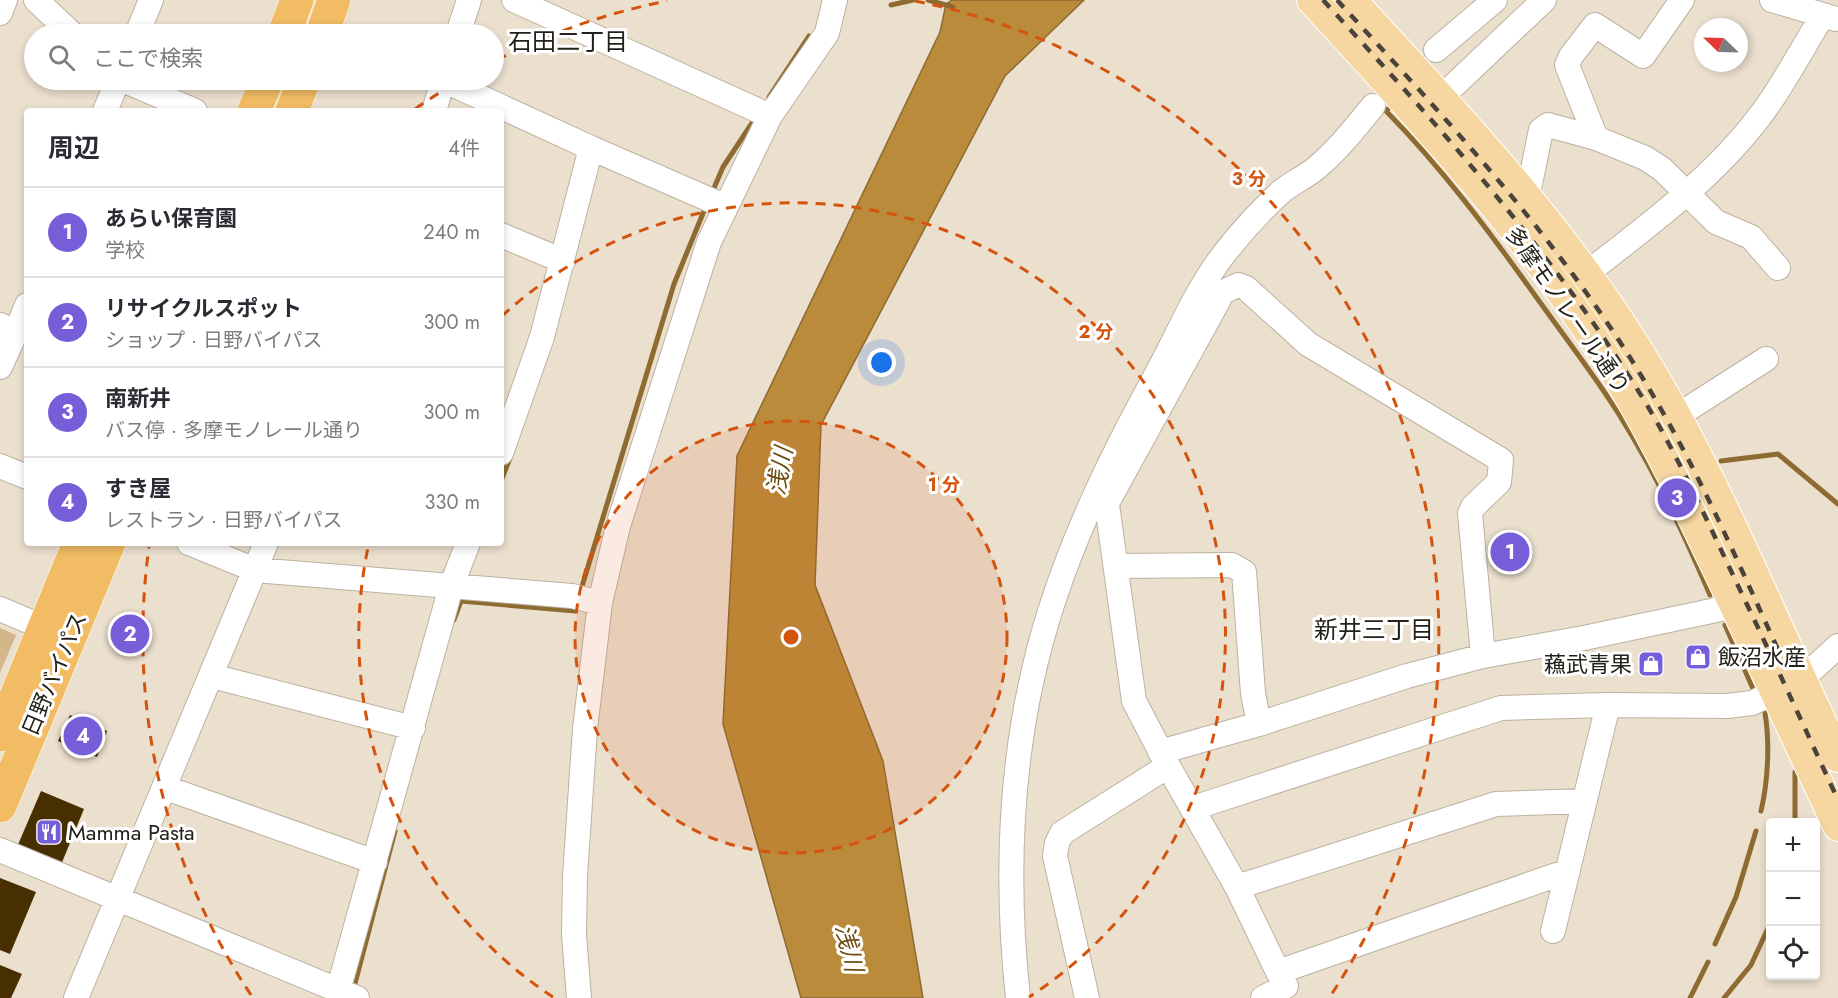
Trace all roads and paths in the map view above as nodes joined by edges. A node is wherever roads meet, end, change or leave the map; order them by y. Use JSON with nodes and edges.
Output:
{"nodes":[{"id":1,"x":5,"y":0,"type":"edge"},
{"id":2,"x":36,"y":0,"type":"edge"},
{"id":3,"x":151,"y":0,"type":"edge"},
{"id":4,"x":297,"y":0,"type":"edge"},
{"id":5,"x":334,"y":0,"type":"edge"},
{"id":6,"x":469,"y":0,"type":"edge"},
{"id":7,"x":514,"y":0,"type":"edge"},
{"id":8,"x":836,"y":0,"type":"edge"},
{"id":9,"x":1312,"y":0,"type":"edge"},
{"id":10,"x":1352,"y":0,"type":"edge"},
{"id":11,"x":1495,"y":0,"type":"edge"},
{"id":12,"x":1544,"y":0,"type":"edge"},
{"id":13,"x":1682,"y":0,"type":"edge"},
{"id":14,"x":1772,"y":0,"type":"edge"},
{"id":15,"x":0,"y":13,"type":"edge"},
{"id":16,"x":1830,"y":18,"type":"edge"},
{"id":17,"x":61,"y":24,"type":"edge"},
{"id":18,"x":141,"y":24,"type":"edge"},
{"id":19,"x":289,"y":24,"type":"edge"},
{"id":20,"x":326,"y":24,"type":"edge"},
{"id":21,"x":461,"y":24,"type":"edge"},
{"id":22,"x":1436,"y":50,"type":"dead end"},
{"id":23,"x":114,"y":90,"type":"edge"},
{"id":24,"x":146,"y":90,"type":"edge"},
{"id":25,"x":263,"y":90,"type":"edge"},
{"id":26,"x":300,"y":90,"type":"edge"},
{"id":27,"x":440,"y":90,"type":"edge"},
{"id":28,"x":465,"y":90,"type":"edge"},
{"id":29,"x":1373,"y":106,"type":"dead end"},
{"id":30,"x":106,"y":108,"type":"edge"},
{"id":31,"x":188,"y":108,"type":"edge"},
{"id":32,"x":255,"y":108,"type":"edge"},
{"id":33,"x":293,"y":108,"type":"edge"},
{"id":34,"x":435,"y":108,"type":"edge"},
{"id":35,"x":504,"y":108,"type":"edge"},
{"id":36,"x":504,"y":108,"type":"edge"},
{"id":37,"x":1430,"y":109,"type":"junction"},
{"id":38,"x":762,"y":112,"type":"junction"},
{"id":39,"x":1596,"y":138,"type":"junction"},
{"id":40,"x":591,"y":148,"type":"junction"},
{"id":41,"x":1521,"y":192,"type":"junction"},
{"id":42,"x":1689,"y":192,"type":"junction"},
{"id":43,"x":714,"y":202,"type":"junction"},
{"id":44,"x":504,"y":236,"type":"edge"},
{"id":45,"x":562,"y":261,"type":"junction"},
{"id":46,"x":1778,"y":268,"type":"dead end"},
{"id":47,"x":1586,"y":274,"type":"junction"},
{"id":48,"x":24,"y":309,"type":"edge"},
{"id":49,"x":8,"y":328,"type":"edge"},
{"id":50,"x":1766,"y":359,"type":"dead end"},
{"id":51,"x":0,"y":368,"type":"edge"},
{"id":52,"x":1677,"y":416,"type":"junction"},
{"id":53,"x":504,"y":445,"type":"edge"},
{"id":54,"x":0,"y":466,"type":"edge"},
{"id":55,"x":1103,"y":475,"type":"junction"},
{"id":56,"x":24,"y":476,"type":"edge"},
{"id":57,"x":1107,"y":503,"type":"junction"},
{"id":58,"x":79,"y":546,"type":"edge"},
{"id":59,"x":107,"y":546,"type":"edge"},
{"id":60,"x":196,"y":546,"type":"edge"},
{"id":61,"x":265,"y":546,"type":"edge"},
{"id":62,"x":467,"y":546,"type":"edge"},
{"id":63,"x":1116,"y":566,"type":"junction"},
{"id":64,"x":255,"y":570,"type":"junction"},
{"id":65,"x":451,"y":587,"type":"junction"},
{"id":66,"x":587,"y":599,"type":"junction"},
{"id":67,"x":1735,"y":606,"type":"junction"},
{"id":68,"x":0,"y":609,"type":"edge"},
{"id":69,"x":45,"y":628,"type":"junction"},
{"id":70,"x":1838,"y":646,"type":"edge"},
{"id":71,"x":1483,"y":656,"type":"junction"},
{"id":72,"x":213,"y":676,"type":"junction"},
{"id":73,"x":1788,"y":687,"type":"junction"},
{"id":74,"x":1608,"y":705,"type":"junction"},
{"id":75,"x":1259,"y":724,"type":"junction"},
{"id":76,"x":413,"y":728,"type":"junction"},
{"id":77,"x":0,"y":735,"type":"edge"},
{"id":78,"x":1836,"y":750,"type":"edge"},
{"id":79,"x":1164,"y":759,"type":"junction"},
{"id":80,"x":166,"y":788,"type":"junction"},
{"id":81,"x":1585,"y":801,"type":"junction"},
{"id":82,"x":0,"y":806,"type":"edge"},
{"id":83,"x":1193,"y":808,"type":"junction"},
{"id":84,"x":1838,"y":826,"type":"edge"},
{"id":85,"x":0,"y":850,"type":"edge"},
{"id":86,"x":375,"y":862,"type":"junction"},
{"id":87,"x":1568,"y":871,"type":"junction"},
{"id":88,"x":1237,"y":887,"type":"junction"},
{"id":89,"x":118,"y":899,"type":"junction"},
{"id":90,"x":1553,"y":931,"type":"dead end"},
{"id":91,"x":1278,"y":972,"type":"junction"},
{"id":92,"x":344,"y":995,"type":"edge"},
{"id":93,"x":76,"y":998,"type":"edge"},
{"id":94,"x":579,"y":998,"type":"edge"},
{"id":95,"x":1018,"y":998,"type":"edge"},
{"id":96,"x":1087,"y":998,"type":"edge"},
{"id":97,"x":1263,"y":998,"type":"edge"}],
"edges":[{"from":1,"to":15,"type":"street"},
{"from":2,"to":17,"type":"street"},
{"from":3,"to":18,"type":"street"},
{"from":4,"to":19,"type":"highway"},
{"from":5,"to":20,"type":"highway"},
{"from":6,"to":21,"type":"street"},
{"from":7,"to":38,"type":"street"},
{"from":8,"to":38,"type":"street"},
{"from":9,"to":37,"type":"main road","name":"多摩モノレール通り"},
{"from":10,"to":37,"type":"main road","name":"多摩モノレール通り"},
{"from":11,"to":22,"type":"street"},
{"from":12,"to":37,"type":"street"},
{"from":13,"to":39,"type":"street"},
{"from":14,"to":16,"type":"street"},
{"from":16,"to":42,"type":"street"},
{"from":23,"to":30,"type":"street"},
{"from":24,"to":31,"type":"street"},
{"from":25,"to":32,"type":"highway"},
{"from":26,"to":33,"type":"highway"},
{"from":27,"to":34,"type":"street"},
{"from":28,"to":35,"type":"street"},
{"from":29,"to":55,"type":"street"},
{"from":36,"to":40,"type":"street"},
{"from":37,"to":41,"type":"main road","name":"多摩モノレール通り"},
{"from":37,"to":67,"type":"main road","name":"多摩モノレール通り"},
{"from":38,"to":43,"type":"street"},
{"from":39,"to":41,"type":"street"},
{"from":39,"to":42,"type":"street"},
{"from":40,"to":43,"type":"street"},
{"from":40,"to":45,"type":"street"},
{"from":41,"to":47,"type":"main road","name":"多摩モノレール通り"},
{"from":42,"to":46,"type":"street"},
{"from":42,"to":47,"type":"street"},
{"from":43,"to":66,"type":"street"},
{"from":44,"to":45,"type":"street"},
{"from":45,"to":53,"type":"street"},
{"from":47,"to":52,"type":"main road","name":"多摩モノレール通り"},
{"from":48,"to":49,"type":"street"},
{"from":49,"to":51,"type":"street"},
{"from":50,"to":52,"type":"street"},
{"from":52,"to":73,"type":"main road","name":"多摩モノレール通り"},
{"from":54,"to":56,"type":"street"},
{"from":55,"to":57,"type":"street"},
{"from":55,"to":95,"type":"street"},
{"from":57,"to":63,"type":"street"},
{"from":57,"to":71,"type":"street"},
{"from":58,"to":69,"type":"highway","name":"日野バイパス"},
{"from":59,"to":82,"type":"highway","name":"日野バイパス"},
{"from":60,"to":64,"type":"street"},
{"from":61,"to":64,"type":"street"},
{"from":62,"to":65,"type":"street"},
{"from":63,"to":75,"type":"street"},
{"from":63,"to":79,"type":"street"},
{"from":64,"to":65,"type":"street"},
{"from":64,"to":72,"type":"street"},
{"from":65,"to":66,"type":"street"},
{"from":65,"to":76,"type":"street"},
{"from":66,"to":94,"type":"street"},
{"from":67,"to":71,"type":"street"},
{"from":67,"to":73,"type":"main road","name":"多摩モノレール通り"},
{"from":68,"to":69,"type":"street"},
{"from":69,"to":77,"type":"highway","name":"日野バイパス"},
{"from":70,"to":73,"type":"street"},
{"from":71,"to":75,"type":"street"},
{"from":72,"to":76,"type":"street"},
{"from":72,"to":80,"type":"street"},
{"from":73,"to":74,"type":"street"},
{"from":73,"to":78,"type":"main road","name":"多摩モノレール通り"},
{"from":73,"to":84,"type":"main road","name":"多摩モノレール通り"},
{"from":74,"to":81,"type":"street"},
{"from":74,"to":83,"type":"street"},
{"from":75,"to":79,"type":"street"},
{"from":76,"to":86,"type":"street"},
{"from":79,"to":83,"type":"street"},
{"from":79,"to":96,"type":"street"},
{"from":80,"to":86,"type":"street"},
{"from":80,"to":89,"type":"street"},
{"from":81,"to":87,"type":"street"},
{"from":81,"to":88,"type":"street"},
{"from":83,"to":88,"type":"street"},
{"from":85,"to":89,"type":"street"},
{"from":86,"to":92,"type":"street"},
{"from":87,"to":90,"type":"street"},
{"from":87,"to":91,"type":"street"},
{"from":88,"to":91,"type":"street"},
{"from":89,"to":92,"type":"street"},
{"from":89,"to":93,"type":"street"},
{"from":91,"to":97,"type":"street"}]}
